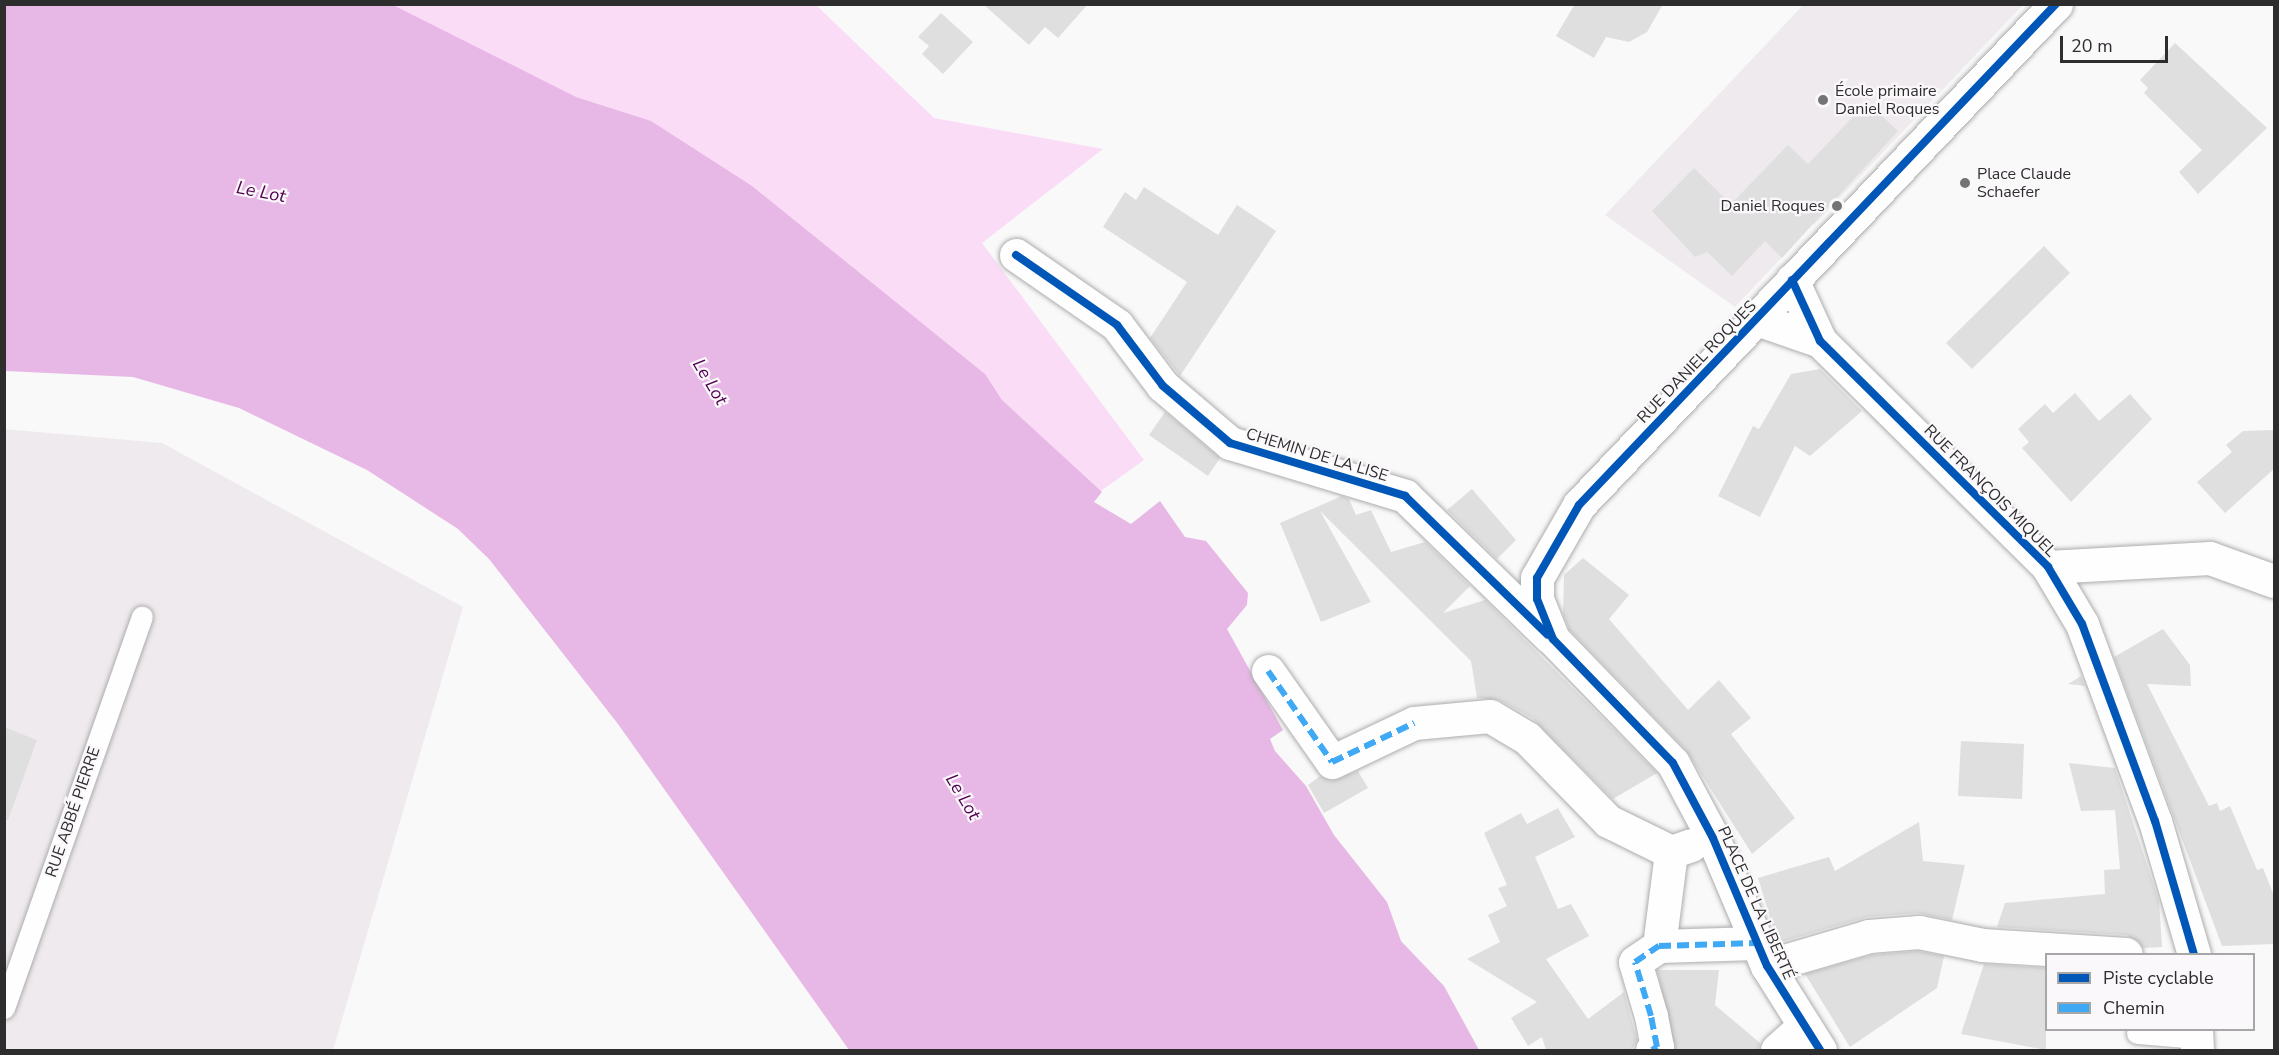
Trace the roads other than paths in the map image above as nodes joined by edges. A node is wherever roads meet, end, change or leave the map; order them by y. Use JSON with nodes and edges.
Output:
{"nodes":[{"id":1,"x":2056,"y":4,"type":"edge"},
{"id":2,"x":1016,"y":255,"type":"dead end"},
{"id":3,"x":1792,"y":280,"type":"junction"},
{"id":4,"x":1757,"y":319,"type":"junction"},
{"id":5,"x":1820,"y":341,"type":"junction"},
{"id":6,"x":2048,"y":567,"type":"junction"},
{"id":7,"x":2274,"y":581,"type":"edge"},
{"id":8,"x":142,"y":617,"type":"dead end"},
{"id":9,"x":1553,"y":639,"type":"junction"},
{"id":10,"x":1268,"y":671,"type":"dead end"},
{"id":11,"x":1673,"y":763,"type":"joint"},
{"id":12,"x":1713,"y":838,"type":"junction"},
{"id":13,"x":1671,"y":852,"type":"junction"},
{"id":14,"x":1659,"y":946,"type":"junction"},
{"id":15,"x":2110,"y":953,"type":"edge"},
{"id":16,"x":2194,"y":953,"type":"edge"},
{"id":17,"x":1761,"y":955,"type":"junction"},
{"id":18,"x":4,"y":1008,"type":"edge"},
{"id":19,"x":2137,"y":1033,"type":"dead end"},
{"id":20,"x":1812,"y":1038,"type":"edge"},
{"id":21,"x":2196,"y":1039,"type":"edge"},
{"id":22,"x":1652,"y":1050,"type":"edge"},
{"id":23,"x":1777,"y":1050,"type":"edge"}],
"edges":[{"from":1,"to":3,"type":"street","name":"RUE DANIEL ROQUES"},
{"from":2,"to":9,"type":"street","name":"CHEMIN DE LA LISE"},
{"from":3,"to":4,"type":"street","name":"RUE DANIEL ROQUES"},
{"from":3,"to":5,"type":"street","name":"RUE FRANÇOIS MIQUEL"},
{"from":4,"to":5,"type":"street"},
{"from":4,"to":9,"type":"street","name":"RUE DANIEL ROQUES"},
{"from":5,"to":6,"type":"street","name":"RUE FRANÇOIS MIQUEL"},
{"from":6,"to":7,"type":"street"},
{"from":6,"to":16,"type":"street","name":"RUE FRANÇOIS MIQUEL"},
{"from":8,"to":18,"type":"lane","name":"RUE ABBÉ PIERRE"},
{"from":9,"to":11,"type":"street","name":"RUE DANIEL ROQUES"},
{"from":10,"to":13,"type":"street"},
{"from":11,"to":12,"type":"street","name":"PLACE DE LA LIBERTÉ"},
{"from":12,"to":13,"type":"street","name":"PLACE DE LA LIBERTÉ"},
{"from":12,"to":17,"type":"street","name":"PLACE DE LA LIBERTÉ"},
{"from":13,"to":14,"type":"street"},
{"from":14,"to":17,"type":"street","name":"PLACE DE LA LIBERTÉ"},
{"from":14,"to":22,"type":"street"},
{"from":15,"to":17,"type":"street"},
{"from":17,"to":20,"type":"street","name":"PLACE DE LA LIBERTÉ"},
{"from":19,"to":21,"type":"lane"},
{"from":20,"to":23,"type":"street"}]}
